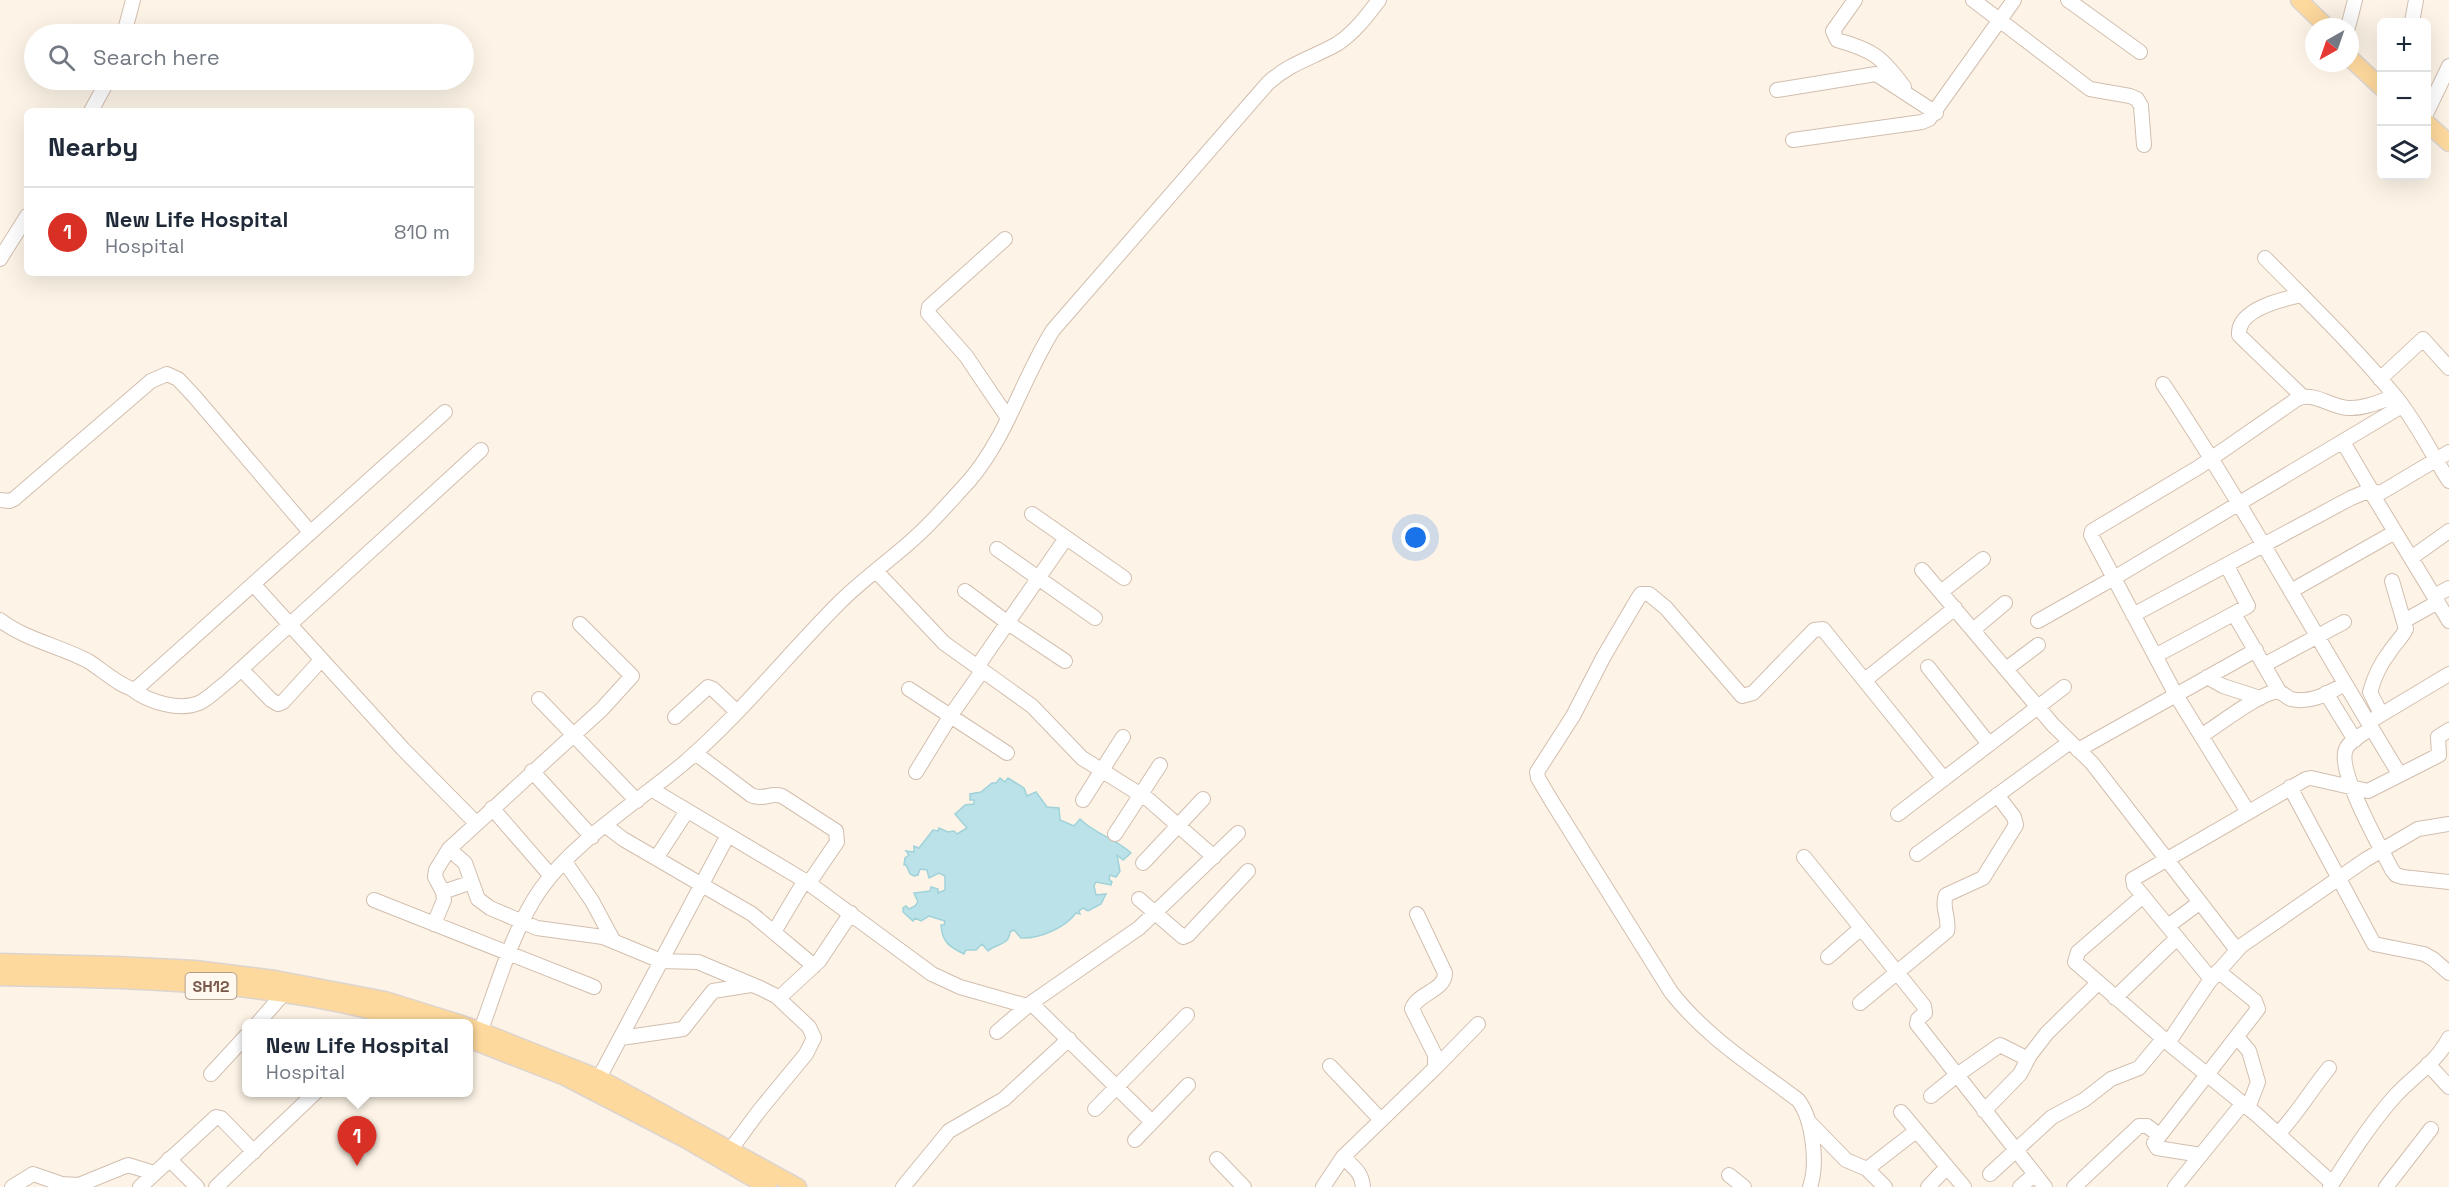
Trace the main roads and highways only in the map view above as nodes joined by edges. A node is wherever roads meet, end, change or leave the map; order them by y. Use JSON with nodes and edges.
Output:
{"nodes":[{"id":1,"x":2291,"y":0,"type":"edge"},
{"id":2,"x":2299,"y":0,"type":"edge"},
{"id":3,"x":2310,"y":18,"type":"edge"},
{"id":4,"x":2318,"y":18,"type":"edge"},
{"id":5,"x":2359,"y":58,"type":"edge"},
{"id":6,"x":2359,"y":65,"type":"edge"},
{"id":7,"x":2377,"y":77,"type":"edge"},
{"id":8,"x":2377,"y":78,"type":"edge"},
{"id":9,"x":2431,"y":126,"type":"edge"},
{"id":10,"x":2431,"y":136,"type":"edge"},
{"id":11,"x":2449,"y":143,"type":"edge"},
{"id":12,"x":2449,"y":153,"type":"edge"},
{"id":13,"x":0,"y":962,"type":"edge"},
{"id":14,"x":0,"y":977,"type":"edge"},
{"id":15,"x":386,"y":1019,"type":"edge"},
{"id":16,"x":449,"y":1019,"type":"edge"},
{"id":17,"x":473,"y":1034,"type":"edge"},
{"id":18,"x":758,"y":1185,"type":"edge"},
{"id":19,"x":798,"y":1187,"type":"edge"}],
"edges":[{"from":1,"to":3,"type":"main road"},
{"from":2,"to":4,"type":"main road"},
{"from":5,"to":7,"type":"main road"},
{"from":6,"to":8,"type":"main road"},
{"from":9,"to":11,"type":"main road"},
{"from":10,"to":12,"type":"main road"},
{"from":13,"to":16,"type":"main road"},
{"from":14,"to":15,"type":"main road","number":"SH12"},
{"from":17,"to":18,"type":"main road"},
{"from":17,"to":19,"type":"main road"}]}
